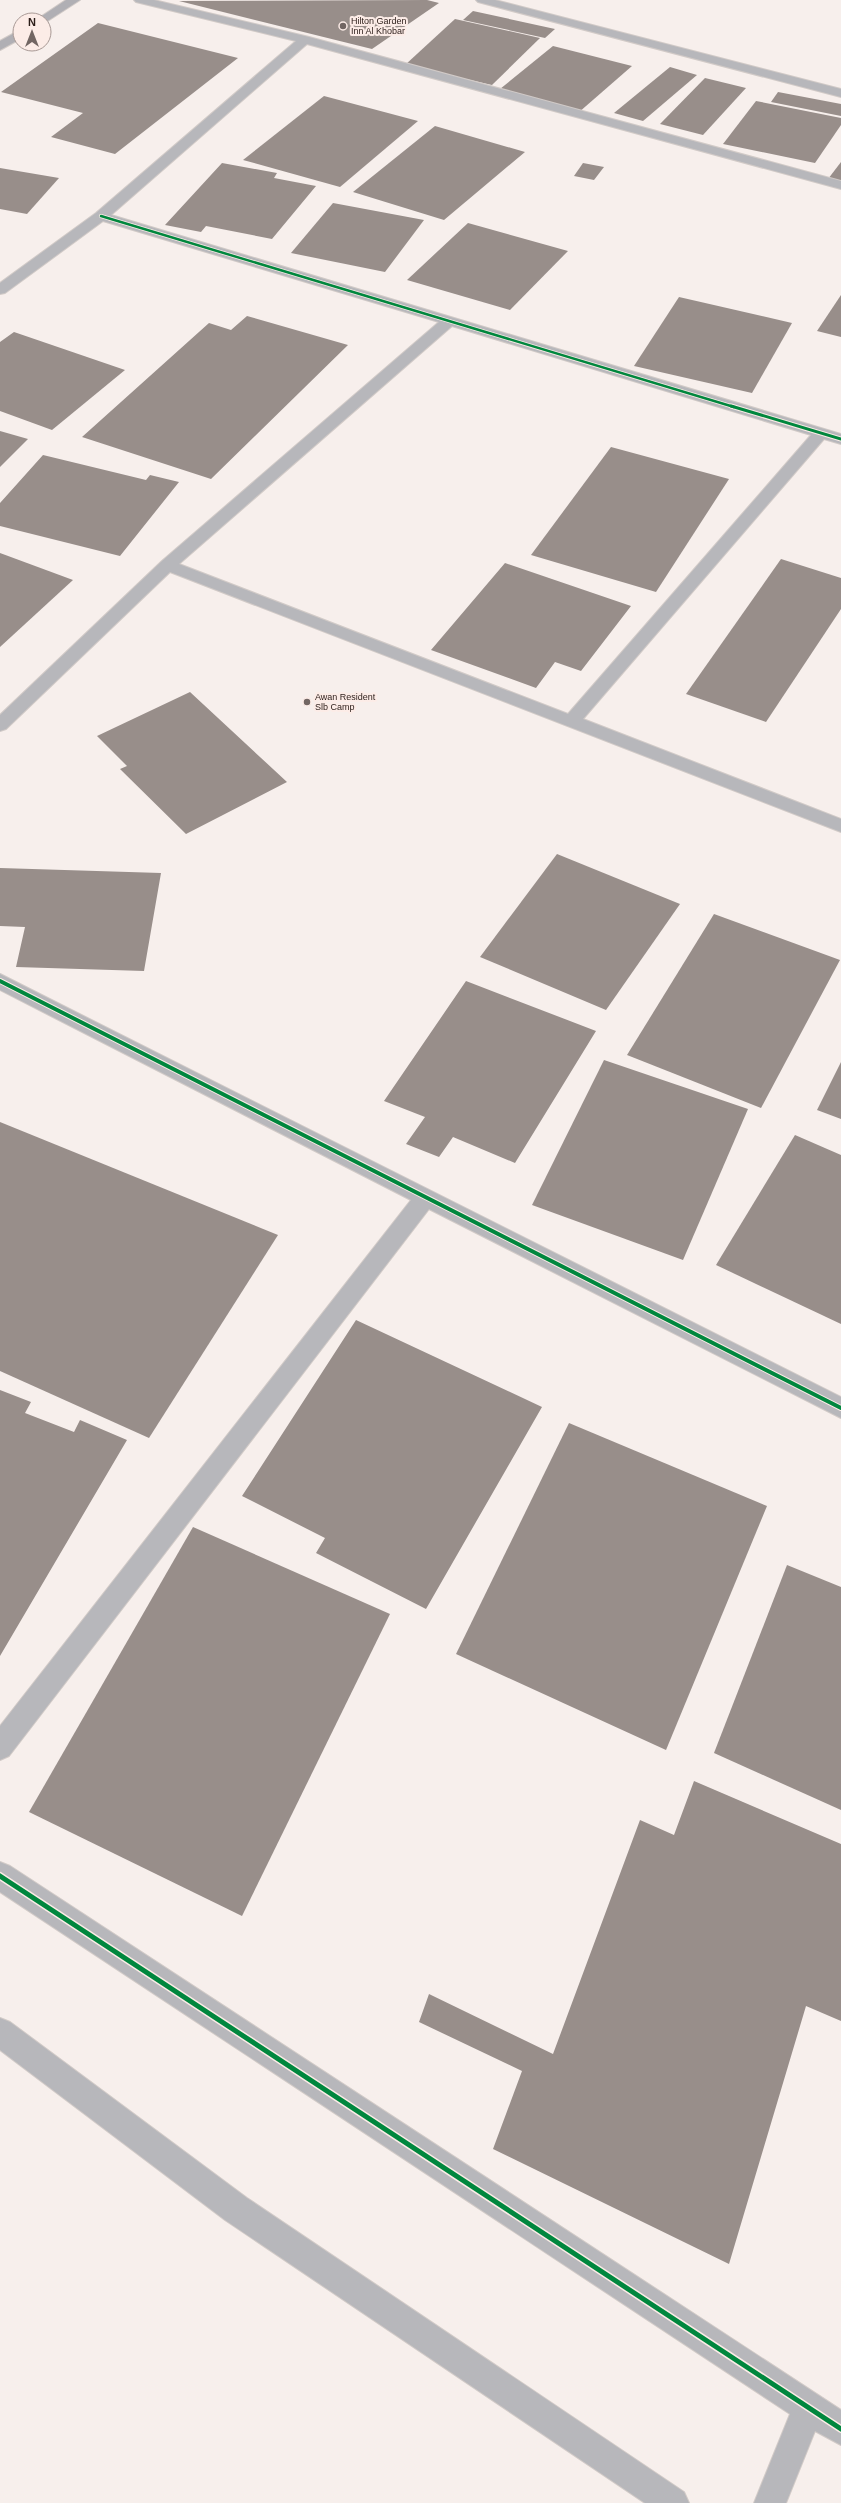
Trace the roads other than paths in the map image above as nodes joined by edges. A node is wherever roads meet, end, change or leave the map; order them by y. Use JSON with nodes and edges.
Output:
{"nodes":[{"id":1,"x":74,"y":0,"type":"edge"},
{"id":2,"x":140,"y":0,"type":"edge"},
{"id":3,"x":482,"y":0,"type":"edge"},
{"id":4,"x":52,"y":14,"type":"edge"},
{"id":5,"x":12,"y":39,"type":"edge"},
{"id":6,"x":305,"y":40,"type":"junction"},
{"id":7,"x":0,"y":46,"type":"edge"},
{"id":8,"x":841,"y":93,"type":"edge"},
{"id":9,"x":841,"y":185,"type":"edge"},
{"id":10,"x":101,"y":216,"type":"junction"},
{"id":11,"x":0,"y":290,"type":"edge"},
{"id":12,"x":449,"y":321,"type":"junction"},
{"id":13,"x":821,"y":433,"type":"junction"},
{"id":14,"x":841,"y":439,"type":"edge"},
{"id":15,"x":168,"y":565,"type":"junction"},
{"id":16,"x":572,"y":721,"type":"junction"},
{"id":17,"x":0,"y":725,"type":"edge"},
{"id":18,"x":841,"y":826,"type":"edge"},
{"id":19,"x":0,"y":981,"type":"edge"},
{"id":20,"x":426,"y":1197,"type":"junction"},
{"id":21,"x":841,"y":1408,"type":"edge"},
{"id":22,"x":0,"y":1747,"type":"edge"},
{"id":23,"x":0,"y":1876,"type":"edge"},
{"id":24,"x":0,"y":2032,"type":"edge"},
{"id":25,"x":808,"y":2408,"type":"junction"},
{"id":26,"x":841,"y":2429,"type":"edge"},
{"id":27,"x":673,"y":2503,"type":"edge"},
{"id":28,"x":770,"y":2503,"type":"edge"}],
"edges":[{"from":1,"to":4,"type":"main road"},
{"from":2,"to":6,"type":"street"},
{"from":3,"to":8,"type":"street"},
{"from":5,"to":7,"type":"main road"},
{"from":6,"to":9,"type":"street"},
{"from":6,"to":10,"type":"street"},
{"from":10,"to":11,"type":"street"},
{"from":10,"to":12,"type":"street"},
{"from":12,"to":13,"type":"street"},
{"from":12,"to":15,"type":"street"},
{"from":13,"to":14,"type":"street"},
{"from":13,"to":16,"type":"street"},
{"from":15,"to":16,"type":"street"},
{"from":15,"to":17,"type":"street"},
{"from":16,"to":18,"type":"street"},
{"from":19,"to":20,"type":"street"},
{"from":20,"to":21,"type":"street"},
{"from":20,"to":22,"type":"street"},
{"from":23,"to":25,"type":"street"},
{"from":24,"to":27,"type":"street"},
{"from":25,"to":26,"type":"street"},
{"from":25,"to":28,"type":"street"}]}
